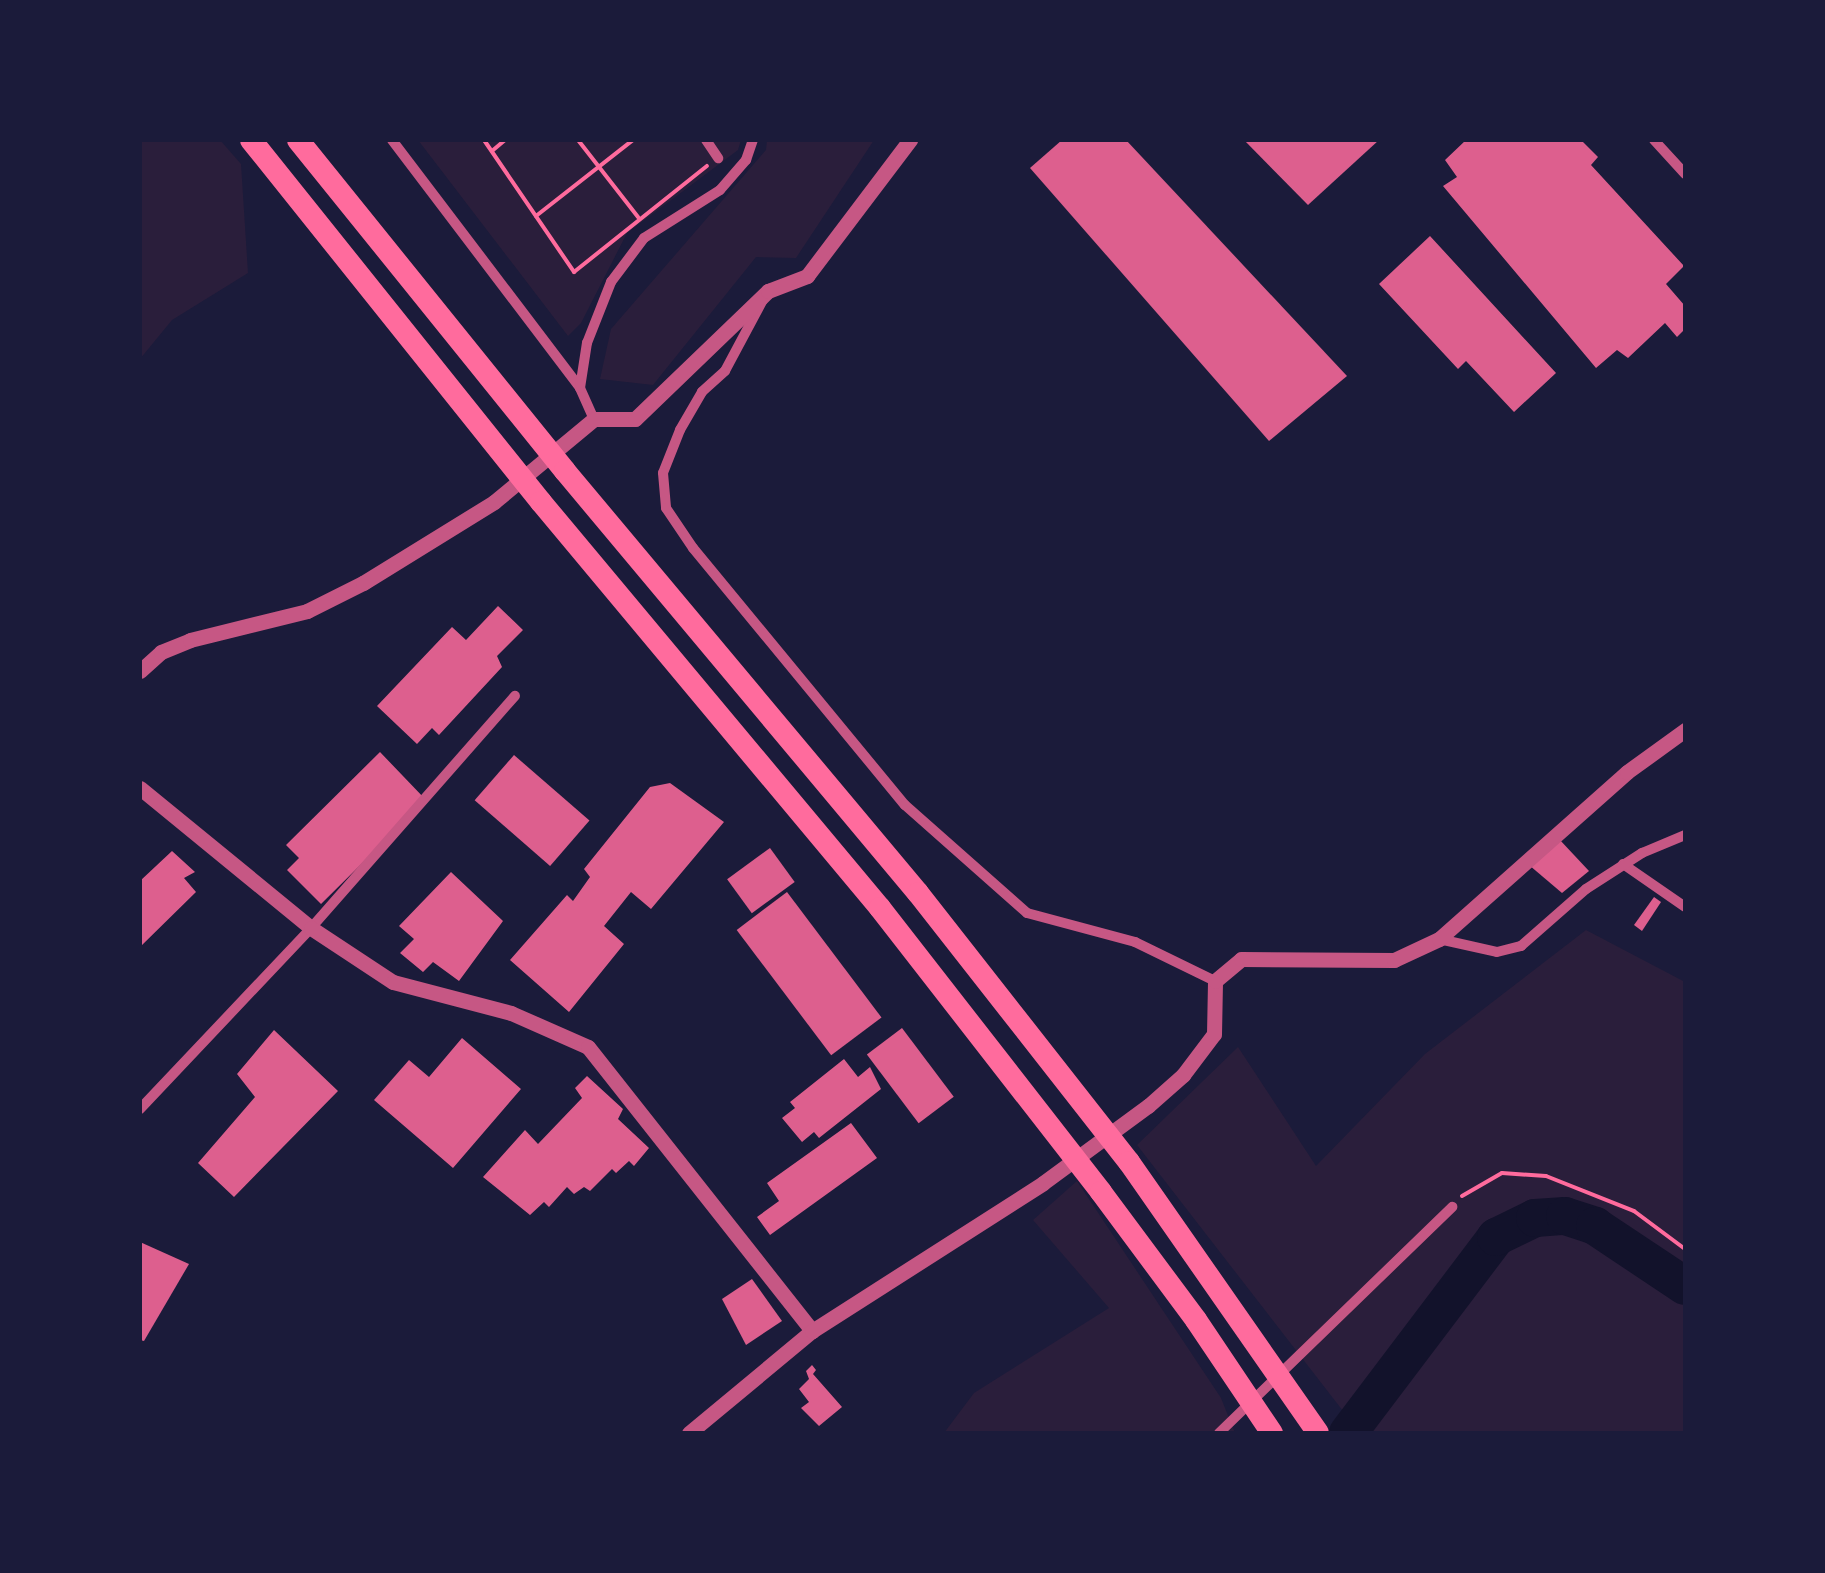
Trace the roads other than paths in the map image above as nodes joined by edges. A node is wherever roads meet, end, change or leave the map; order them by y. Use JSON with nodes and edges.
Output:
{"nodes":[{"id":1,"x":251,"y":140,"type":"edge"},
{"id":2,"x":298,"y":140,"type":"edge"},
{"id":3,"x":392,"y":140,"type":"edge"},
{"id":4,"x":706,"y":140,"type":"edge"},
{"id":5,"x":753,"y":140,"type":"edge"},
{"id":6,"x":910,"y":140,"type":"edge"},
{"id":7,"x":1654,"y":140,"type":"edge"},
{"id":8,"x":718,"y":158,"type":"road end"},
{"id":9,"x":1685,"y":174,"type":"edge"},
{"id":10,"x":768,"y":290,"type":"junction"},
{"id":11,"x":580,"y":388,"type":"junction"},
{"id":12,"x":590,"y":422,"type":"junction"},
{"id":13,"x":140,"y":671,"type":"edge"},
{"id":14,"x":515,"y":696,"type":"dead end"},
{"id":15,"x":1685,"y":730,"type":"edge"},
{"id":16,"x":140,"y":788,"type":"edge"},
{"id":17,"x":1685,"y":835,"type":"edge"},
{"id":18,"x":1623,"y":864,"type":"junction"},
{"id":19,"x":1685,"y":907,"type":"edge"},
{"id":20,"x":311,"y":928,"type":"junction"},
{"id":21,"x":1439,"y":938,"type":"junction"},
{"id":22,"x":1215,"y":981,"type":"junction"},
{"id":23,"x":140,"y":1109,"type":"edge"},
{"id":24,"x":1452,"y":1207,"type":"road end"},
{"id":25,"x":812,"y":1331,"type":"junction"},
{"id":26,"x":689,"y":1433,"type":"edge"},
{"id":27,"x":1219,"y":1433,"type":"edge"},
{"id":28,"x":1272,"y":1433,"type":"edge"},
{"id":29,"x":1318,"y":1433,"type":"edge"}],
"edges":[{"from":1,"to":28,"type":"highway"},
{"from":2,"to":29,"type":"highway"},
{"from":3,"to":11,"type":"street"},
{"from":4,"to":8,"type":"street"},
{"from":5,"to":11,"type":"street"},
{"from":6,"to":10,"type":"street"},
{"from":7,"to":9,"type":"street"},
{"from":10,"to":12,"type":"street"},
{"from":10,"to":22,"type":"street"},
{"from":11,"to":12,"type":"street"},
{"from":12,"to":13,"type":"street"},
{"from":14,"to":20,"type":"street"},
{"from":15,"to":21,"type":"street"},
{"from":16,"to":20,"type":"street"},
{"from":17,"to":18,"type":"street"},
{"from":18,"to":19,"type":"street"},
{"from":18,"to":21,"type":"street"},
{"from":20,"to":23,"type":"street"},
{"from":20,"to":25,"type":"street"},
{"from":21,"to":22,"type":"street"},
{"from":22,"to":25,"type":"street"},
{"from":24,"to":27,"type":"street"},
{"from":25,"to":26,"type":"street"}]}
